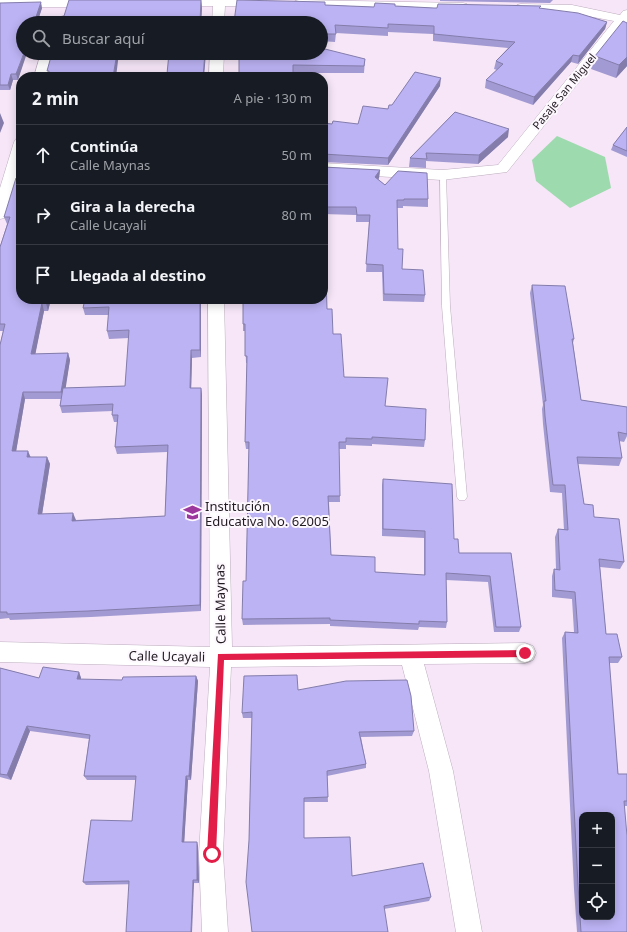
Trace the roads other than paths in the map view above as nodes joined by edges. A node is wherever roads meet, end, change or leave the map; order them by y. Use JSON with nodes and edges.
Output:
{"nodes":[{"id":1,"x":219,"y":1,"type":"edge"},
{"id":2,"x":64,"y":2,"type":"edge"},
{"id":3,"x":164,"y":2,"type":"edge"},
{"id":4,"x":0,"y":3,"type":"edge"},
{"id":5,"x":102,"y":3,"type":"edge"},
{"id":6,"x":274,"y":3,"type":"edge"},
{"id":7,"x":289,"y":4,"type":"edge"},
{"id":8,"x":478,"y":7,"type":"edge"},
{"id":9,"x":510,"y":8,"type":"edge"},
{"id":10,"x":60,"y":16,"type":"edge"},
{"id":11,"x":218,"y":16,"type":"edge"},
{"id":12,"x":625,"y":16,"type":"edge"},
{"id":13,"x":46,"y":60,"type":"edge"},
{"id":14,"x":217,"y":60,"type":"edge"},
{"id":15,"x":42,"y":72,"type":"edge"},
{"id":16,"x":216,"y":72,"type":"edge"},
{"id":17,"x":16,"y":154,"type":"edge"},
{"id":18,"x":12,"y":163,"type":"edge"},
{"id":19,"x":328,"y":168,"type":"edge"},
{"id":20,"x":442,"y":176,"type":"junction"},
{"id":21,"x":0,"y":214,"type":"edge"},
{"id":22,"x":216,"y":304,"type":"edge"},
{"id":23,"x":462,"y":497,"type":"dead end"},
{"id":24,"x":0,"y":652,"type":"edge"},
{"id":25,"x":525,"y":653,"type":"dead end"},
{"id":26,"x":410,"y":654,"type":"junction"},
{"id":27,"x":221,"y":657,"type":"junction"},
{"id":28,"x":215,"y":932,"type":"edge"},
{"id":29,"x":468,"y":932,"type":"edge"}],
"edges":[{"from":1,"to":3,"type":"street"},
{"from":1,"to":6,"type":"street"},
{"from":1,"to":11,"type":"street"},
{"from":2,"to":4,"type":"street"},
{"from":2,"to":5,"type":"street"},
{"from":2,"to":10,"type":"street"},
{"from":7,"to":8,"type":"street"},
{"from":9,"to":12,"type":"street"},
{"from":12,"to":20,"type":"street","name":"Pasaje San Miguel"},
{"from":13,"to":15,"type":"street"},
{"from":14,"to":16,"type":"street"},
{"from":17,"to":18,"type":"street"},
{"from":18,"to":21,"type":"street"},
{"from":19,"to":20,"type":"street"},
{"from":20,"to":23,"type":"lane"},
{"from":22,"to":27,"type":"street","name":"Calle Maynas"},
{"from":24,"to":27,"type":"street","name":"Calle Ucayali"},
{"from":25,"to":26,"type":"street","name":"Calle Ucayali"},
{"from":26,"to":27,"type":"street","name":"Calle Ucayali"},
{"from":26,"to":29,"type":"street"},
{"from":27,"to":28,"type":"street","name":"Calle Maynas"}]}
